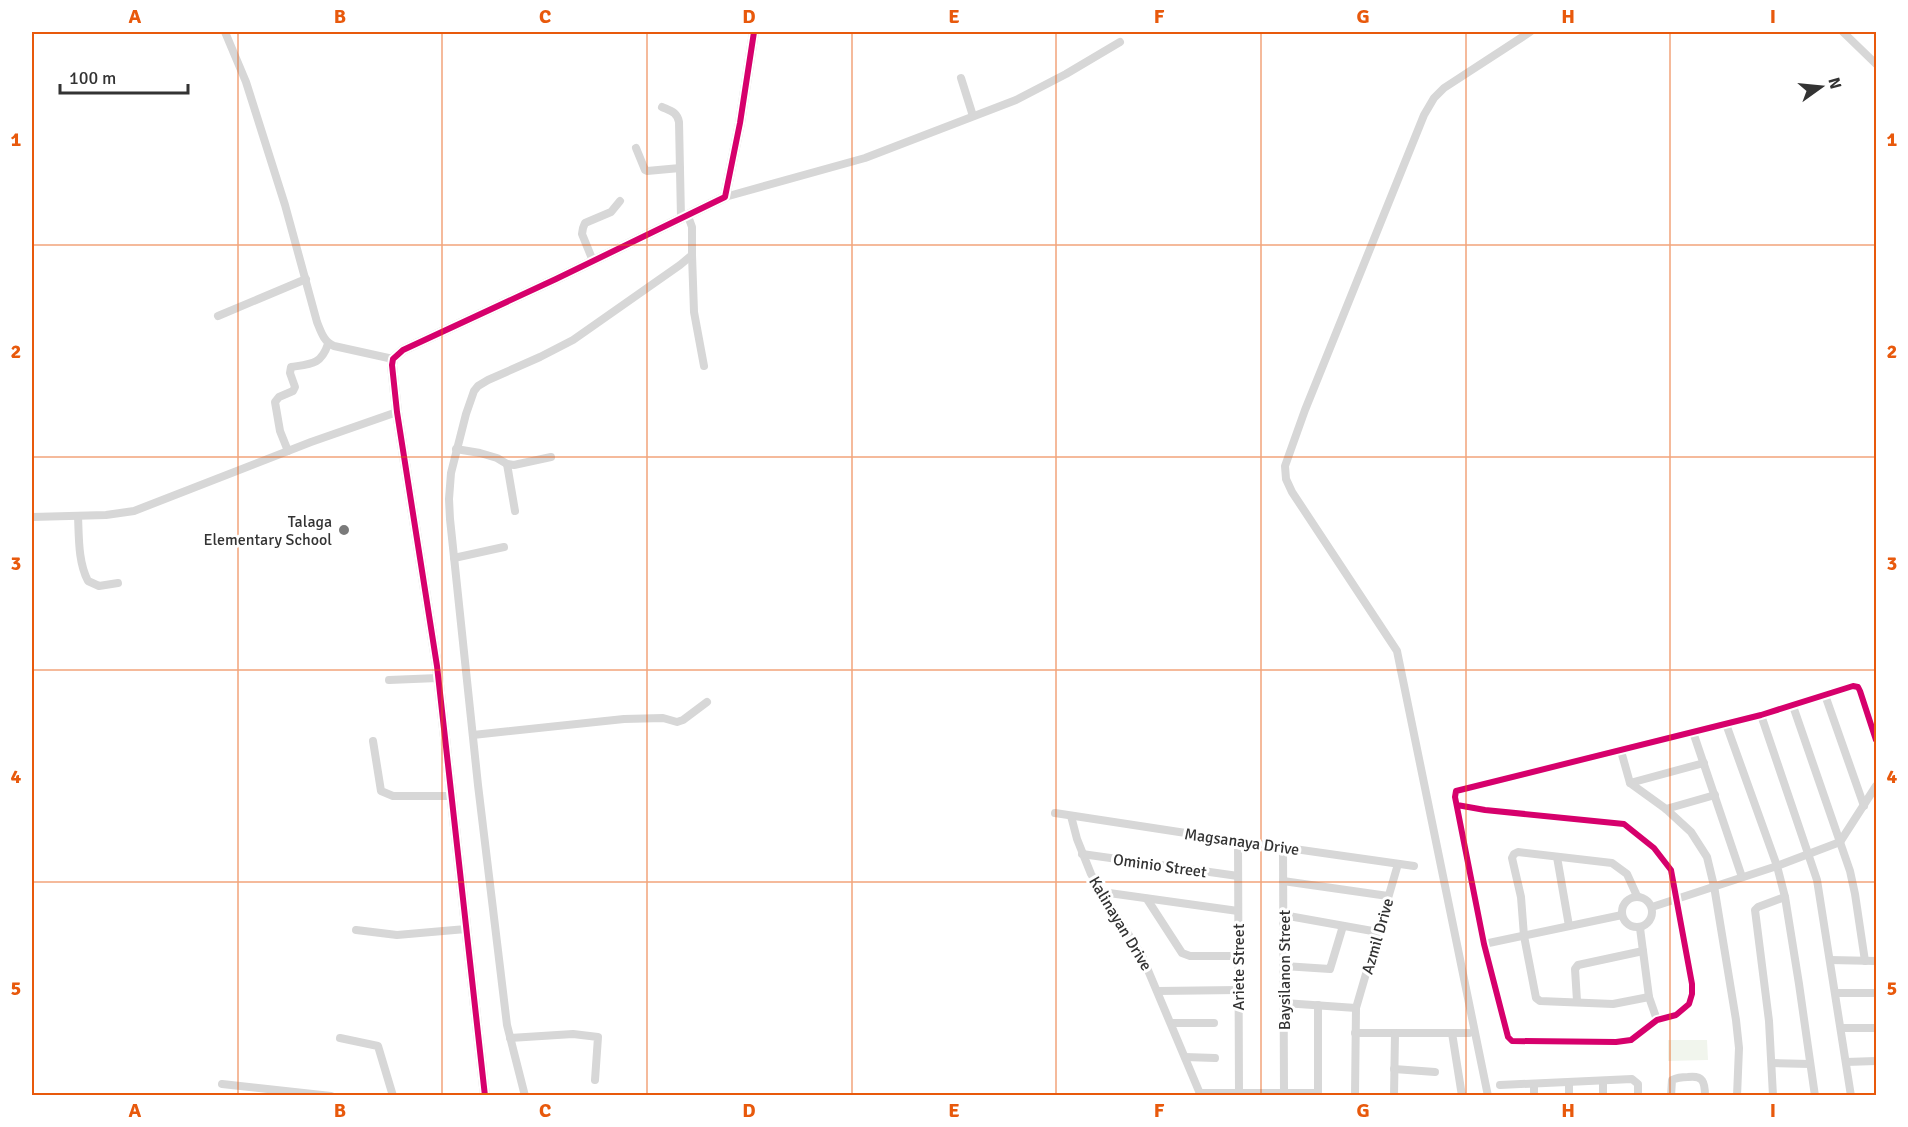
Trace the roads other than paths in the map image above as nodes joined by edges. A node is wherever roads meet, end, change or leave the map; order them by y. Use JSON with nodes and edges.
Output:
{"nodes":[{"id":1,"x":225,"y":32,"type":"edge"},
{"id":2,"x":754,"y":32,"type":"edge"},
{"id":3,"x":1530,"y":32,"type":"edge"},
{"id":4,"x":1843,"y":32,"type":"edge"},
{"id":5,"x":1120,"y":42,"type":"dead end"},
{"id":6,"x":1876,"y":64,"type":"edge"},
{"id":7,"x":961,"y":78,"type":"dead end"},
{"id":8,"x":662,"y":107,"type":"dead end"},
{"id":9,"x":974,"y":116,"type":"junction"},
{"id":10,"x":636,"y":147,"type":"dead end"},
{"id":11,"x":680,"y":168,"type":"junction"},
{"id":12,"x":725,"y":197,"type":"junction"},
{"id":13,"x":620,"y":201,"type":"dead end"},
{"id":14,"x":685,"y":217,"type":"junction"},
{"id":15,"x":692,"y":255,"type":"junction"},
{"id":16,"x":593,"y":261,"type":"junction"},
{"id":17,"x":306,"y":279,"type":"junction"},
{"id":18,"x":218,"y":316,"type":"dead end"},
{"id":19,"x":328,"y":344,"type":"junction"},
{"id":20,"x":393,"y":359,"type":"junction"},
{"id":21,"x":704,"y":366,"type":"dead end"},
{"id":22,"x":397,"y":412,"type":"junction"},
{"id":23,"x":456,"y":449,"type":"junction"},
{"id":24,"x":288,"y":451,"type":"junction"},
{"id":25,"x":551,"y":458,"type":"dead end"},
{"id":26,"x":507,"y":464,"type":"junction"},
{"id":27,"x":515,"y":511,"type":"dead end"},
{"id":28,"x":78,"y":516,"type":"junction"},
{"id":29,"x":32,"y":517,"type":"edge"},
{"id":30,"x":504,"y":547,"type":"dead end"},
{"id":31,"x":454,"y":558,"type":"junction"},
{"id":32,"x":118,"y":583,"type":"dead end"},
{"id":33,"x":438,"y":678,"type":"junction"},
{"id":34,"x":389,"y":680,"type":"dead end"},
{"id":35,"x":1825,"y":695,"type":"junction"},
{"id":36,"x":706,"y":702,"type":"dead end"},
{"id":37,"x":1793,"y":706,"type":"junction"},
{"id":38,"x":1761,"y":715,"type":"junction"},
{"id":39,"x":1726,"y":724,"type":"junction"},
{"id":40,"x":1693,"y":732,"type":"junction"},
{"id":41,"x":473,"y":735,"type":"junction"},
{"id":42,"x":1876,"y":740,"type":"edge"},
{"id":43,"x":373,"y":741,"type":"dead end"},
{"id":44,"x":1621,"y":751,"type":"junction"},
{"id":45,"x":1704,"y":763,"type":"junction"},
{"id":46,"x":1630,"y":783,"type":"junction"},
{"id":47,"x":1876,"y":786,"type":"edge"},
{"id":48,"x":1715,"y":795,"type":"junction"},
{"id":49,"x":451,"y":796,"type":"junction"},
{"id":50,"x":1457,"y":804,"type":"junction"},
{"id":51,"x":1864,"y":806,"type":"junction"},
{"id":52,"x":1666,"y":809,"type":"junction"},
{"id":53,"x":1055,"y":813,"type":"dead end"},
{"id":54,"x":1071,"y":816,"type":"junction"},
{"id":55,"x":1238,"y":841,"type":"junction"},
{"id":56,"x":1840,"y":842,"type":"junction"},
{"id":57,"x":1283,"y":847,"type":"junction"},
{"id":58,"x":1082,"y":854,"type":"junction"},
{"id":59,"x":1809,"y":854,"type":"junction"},
{"id":60,"x":1557,"y":857,"type":"junction"},
{"id":61,"x":1398,"y":864,"type":"junction"},
{"id":62,"x":1414,"y":866,"type":"dead end"},
{"id":63,"x":1777,"y":866,"type":"junction"},
{"id":64,"x":1238,"y":876,"type":"junction"},
{"id":65,"x":1742,"y":877,"type":"junction"},
{"id":66,"x":1283,"y":881,"type":"junction"},
{"id":67,"x":1714,"y":886,"type":"junction"},
{"id":68,"x":1102,"y":892,"type":"junction"},
{"id":69,"x":1388,"y":896,"type":"junction"},
{"id":70,"x":1637,"y":896,"type":"junction"},
{"id":71,"x":1785,"y":897,"type":"junction"},
{"id":72,"x":1147,"y":898,"type":"junction"},
{"id":73,"x":1677,"y":898,"type":"junction"},
{"id":74,"x":1652,"y":907,"type":"junction"},
{"id":75,"x":1238,"y":911,"type":"junction"},
{"id":76,"x":1284,"y":915,"type":"junction"},
{"id":77,"x":1622,"y":915,"type":"junction"},
{"id":78,"x":1343,"y":926,"type":"junction"},
{"id":79,"x":1569,"y":926,"type":"junction"},
{"id":80,"x":1640,"y":928,"type":"junction"},
{"id":81,"x":466,"y":929,"type":"junction"},
{"id":82,"x":356,"y":930,"type":"dead end"},
{"id":83,"x":1378,"y":932,"type":"junction"},
{"id":84,"x":1524,"y":936,"type":"junction"},
{"id":85,"x":1484,"y":944,"type":"junction"},
{"id":86,"x":1643,"y":951,"type":"junction"},
{"id":87,"x":1238,"y":956,"type":"junction"},
{"id":88,"x":1830,"y":960,"type":"junction"},
{"id":89,"x":1865,"y":961,"type":"junction"},
{"id":90,"x":1876,"y":961,"type":"edge"},
{"id":91,"x":1284,"y":966,"type":"junction"},
{"id":92,"x":1238,"y":990,"type":"junction"},
{"id":93,"x":1158,"y":991,"type":"junction"},
{"id":94,"x":1836,"y":993,"type":"junction"},
{"id":95,"x":1876,"y":993,"type":"edge"},
{"id":96,"x":1649,"y":997,"type":"junction"},
{"id":97,"x":1577,"y":1001,"type":"junction"},
{"id":98,"x":1284,"y":1003,"type":"junction"},
{"id":99,"x":1318,"y":1005,"type":"junction"},
{"id":100,"x":1356,"y":1008,"type":"junction"},
{"id":101,"x":1658,"y":1020,"type":"junction"},
{"id":102,"x":1171,"y":1023,"type":"junction"},
{"id":103,"x":1214,"y":1023,"type":"dead end"},
{"id":104,"x":1841,"y":1028,"type":"junction"},
{"id":105,"x":1876,"y":1028,"type":"edge"},
{"id":106,"x":1355,"y":1033,"type":"junction"},
{"id":107,"x":1395,"y":1033,"type":"junction"},
{"id":108,"x":1452,"y":1033,"type":"junction"},
{"id":109,"x":1469,"y":1033,"type":"dead end"},
{"id":110,"x":340,"y":1038,"type":"dead end"},
{"id":111,"x":510,"y":1038,"type":"junction"},
{"id":112,"x":1185,"y":1057,"type":"junction"},
{"id":113,"x":1215,"y":1058,"type":"dead end"},
{"id":114,"x":1876,"y":1061,"type":"edge"},
{"id":115,"x":1846,"y":1062,"type":"junction"},
{"id":116,"x":1772,"y":1063,"type":"junction"},
{"id":117,"x":1810,"y":1064,"type":"junction"},
{"id":118,"x":1394,"y":1069,"type":"junction"},
{"id":119,"x":1435,"y":1072,"type":"dead end"},
{"id":120,"x":595,"y":1080,"type":"dead end"},
{"id":121,"x":1603,"y":1081,"type":"junction"},
{"id":122,"x":1569,"y":1082,"type":"junction"},
{"id":123,"x":222,"y":1084,"type":"dead end"},
{"id":124,"x":1534,"y":1084,"type":"junction"},
{"id":125,"x":1500,"y":1085,"type":"dead end"},
{"id":126,"x":1239,"y":1093,"type":"junction"},
{"id":127,"x":1284,"y":1093,"type":"junction"},
{"id":128,"x":1201,"y":1094,"type":"edge"},
{"id":129,"x":1318,"y":1094,"type":"edge"},
{"id":130,"x":331,"y":1095,"type":"edge"},
{"id":131,"x":393,"y":1095,"type":"edge"},
{"id":132,"x":485,"y":1095,"type":"edge"},
{"id":133,"x":525,"y":1095,"type":"edge"},
{"id":134,"x":1355,"y":1095,"type":"edge"},
{"id":135,"x":1394,"y":1095,"type":"edge"},
{"id":136,"x":1462,"y":1095,"type":"edge"},
{"id":137,"x":1488,"y":1095,"type":"edge"},
{"id":138,"x":1534,"y":1095,"type":"edge"},
{"id":139,"x":1569,"y":1095,"type":"edge"},
{"id":140,"x":1603,"y":1095,"type":"edge"},
{"id":141,"x":1638,"y":1095,"type":"edge"},
{"id":142,"x":1671,"y":1095,"type":"edge"},
{"id":143,"x":1705,"y":1095,"type":"edge"},
{"id":144,"x":1737,"y":1095,"type":"edge"},
{"id":145,"x":1773,"y":1095,"type":"edge"},
{"id":146,"x":1815,"y":1095,"type":"edge"},
{"id":147,"x":1851,"y":1095,"type":"edge"}],
"edges":[{"from":1,"to":17,"type":"street"},
{"from":2,"to":12,"type":"street"},
{"from":3,"to":137,"type":"street"},
{"from":4,"to":6,"type":"street"},
{"from":5,"to":9,"type":"street"},
{"from":7,"to":9,"type":"street"},
{"from":8,"to":11,"type":"street"},
{"from":9,"to":12,"type":"street"},
{"from":10,"to":11,"type":"street"},
{"from":11,"to":14,"type":"street"},
{"from":12,"to":14,"type":"street"},
{"from":13,"to":16,"type":"street"},
{"from":14,"to":15,"type":"street"},
{"from":14,"to":16,"type":"street"},
{"from":15,"to":21,"type":"street"},
{"from":15,"to":23,"type":"street"},
{"from":16,"to":20,"type":"street"},
{"from":17,"to":18,"type":"street"},
{"from":17,"to":19,"type":"street"},
{"from":19,"to":20,"type":"street"},
{"from":19,"to":24,"type":"street"},
{"from":20,"to":22,"type":"street"},
{"from":22,"to":24,"type":"street"},
{"from":22,"to":33,"type":"street"},
{"from":23,"to":26,"type":"street"},
{"from":23,"to":31,"type":"street"},
{"from":24,"to":28,"type":"street"},
{"from":25,"to":26,"type":"street"},
{"from":26,"to":27,"type":"street"},
{"from":28,"to":29,"type":"street"},
{"from":28,"to":32,"type":"street"},
{"from":30,"to":31,"type":"street"},
{"from":31,"to":41,"type":"street"},
{"from":33,"to":34,"type":"street"},
{"from":33,"to":49,"type":"street"},
{"from":35,"to":37,"type":"street"},
{"from":35,"to":42,"type":"street"},
{"from":35,"to":51,"type":"street"},
{"from":36,"to":41,"type":"street"},
{"from":37,"to":38,"type":"street"},
{"from":37,"to":56,"type":"street"},
{"from":38,"to":39,"type":"street"},
{"from":38,"to":59,"type":"street"},
{"from":39,"to":40,"type":"street"},
{"from":39,"to":63,"type":"street"},
{"from":40,"to":44,"type":"street"},
{"from":40,"to":45,"type":"street"},
{"from":41,"to":111,"type":"street"},
{"from":43,"to":49,"type":"street"},
{"from":44,"to":46,"type":"street"},
{"from":44,"to":50,"type":"street"},
{"from":45,"to":46,"type":"street"},
{"from":45,"to":48,"type":"street"},
{"from":46,"to":52,"type":"street"},
{"from":47,"to":51,"type":"street"},
{"from":48,"to":52,"type":"street"},
{"from":48,"to":65,"type":"street"},
{"from":49,"to":81,"type":"street"},
{"from":50,"to":73,"type":"street"},
{"from":50,"to":85,"type":"street"},
{"from":51,"to":56,"type":"street"},
{"from":52,"to":67,"type":"street"},
{"from":53,"to":54,"type":"street","name":"Magsanaya Drive"},
{"from":54,"to":55,"type":"street","name":"Magsanaya Drive"},
{"from":54,"to":58,"type":"street","name":"Kalinayan Drive"},
{"from":55,"to":57,"type":"street","name":"Magsanaya Drive"},
{"from":55,"to":64,"type":"street","name":"Ariete Street"},
{"from":56,"to":59,"type":"street"},
{"from":56,"to":89,"type":"street"},
{"from":57,"to":61,"type":"street","name":"Magsanaya Drive"},
{"from":57,"to":66,"type":"street","name":"Baysilanon Street"},
{"from":58,"to":64,"type":"street","name":"Ominio Street"},
{"from":58,"to":68,"type":"street","name":"Kalinayan Drive"},
{"from":59,"to":63,"type":"street"},
{"from":59,"to":88,"type":"street"},
{"from":60,"to":70,"type":"street"},
{"from":60,"to":79,"type":"street"},
{"from":60,"to":84,"type":"street"},
{"from":61,"to":62,"type":"street","name":"Magsanaya Drive"},
{"from":61,"to":69,"type":"street","name":"Azmil Drive"},
{"from":63,"to":65,"type":"street"},
{"from":63,"to":71,"type":"street"},
{"from":64,"to":75,"type":"street","name":"Ariete Street"},
{"from":65,"to":67,"type":"street"},
{"from":66,"to":69,"type":"street"},
{"from":66,"to":76,"type":"street","name":"Baysilanon Street"},
{"from":67,"to":73,"type":"street"},
{"from":67,"to":144,"type":"street"},
{"from":68,"to":72,"type":"street"},
{"from":68,"to":93,"type":"street","name":"Kalinayan Drive"},
{"from":69,"to":83,"type":"street","name":"Azmil Drive"},
{"from":70,"to":74,"type":"street"},
{"from":70,"to":77,"type":"street"},
{"from":71,"to":116,"type":"street"},
{"from":71,"to":117,"type":"street"},
{"from":72,"to":75,"type":"street"},
{"from":72,"to":87,"type":"street"},
{"from":73,"to":74,"type":"street"},
{"from":73,"to":101,"type":"street"},
{"from":74,"to":80,"type":"street"},
{"from":75,"to":87,"type":"street","name":"Ariete Street"},
{"from":76,"to":78,"type":"street"},
{"from":76,"to":91,"type":"street","name":"Baysilanon Street"},
{"from":77,"to":79,"type":"street"},
{"from":77,"to":80,"type":"street"},
{"from":78,"to":83,"type":"street"},
{"from":78,"to":91,"type":"street"},
{"from":79,"to":84,"type":"street"},
{"from":80,"to":86,"type":"street"},
{"from":81,"to":82,"type":"street"},
{"from":81,"to":132,"type":"street"},
{"from":83,"to":100,"type":"street","name":"Azmil Drive"},
{"from":84,"to":85,"type":"street"},
{"from":84,"to":97,"type":"street"},
{"from":85,"to":101,"type":"street"},
{"from":86,"to":96,"type":"street"},
{"from":86,"to":97,"type":"street"},
{"from":87,"to":92,"type":"street","name":"Ariete Street"},
{"from":88,"to":89,"type":"street"},
{"from":88,"to":94,"type":"street"},
{"from":89,"to":90,"type":"street"},
{"from":91,"to":98,"type":"street","name":"Baysilanon Street"},
{"from":92,"to":93,"type":"street"},
{"from":92,"to":126,"type":"street","name":"Ariete Street"},
{"from":93,"to":102,"type":"street","name":"Kalinayan Drive"},
{"from":94,"to":95,"type":"street"},
{"from":94,"to":104,"type":"street"},
{"from":96,"to":97,"type":"street"},
{"from":96,"to":101,"type":"street"},
{"from":98,"to":99,"type":"street"},
{"from":98,"to":127,"type":"street","name":"Baysilanon Street"},
{"from":99,"to":100,"type":"street"},
{"from":99,"to":129,"type":"street"},
{"from":100,"to":106,"type":"street","name":"Azmil Drive"},
{"from":102,"to":103,"type":"street"},
{"from":102,"to":112,"type":"street","name":"Kalinayan Drive"},
{"from":104,"to":105,"type":"street"},
{"from":104,"to":115,"type":"street"},
{"from":106,"to":107,"type":"street"},
{"from":106,"to":134,"type":"street","name":"Azmil Drive"},
{"from":107,"to":108,"type":"street"},
{"from":107,"to":118,"type":"street"},
{"from":108,"to":109,"type":"street"},
{"from":108,"to":136,"type":"street"},
{"from":110,"to":131,"type":"street"},
{"from":111,"to":120,"type":"street"},
{"from":111,"to":133,"type":"street"},
{"from":112,"to":113,"type":"street"},
{"from":112,"to":128,"type":"street","name":"Kalinayan Drive"},
{"from":114,"to":115,"type":"street"},
{"from":115,"to":147,"type":"street"},
{"from":116,"to":117,"type":"street"},
{"from":116,"to":145,"type":"street"},
{"from":117,"to":146,"type":"street"},
{"from":118,"to":119,"type":"street"},
{"from":118,"to":135,"type":"street"},
{"from":121,"to":122,"type":"street"},
{"from":121,"to":140,"type":"street"},
{"from":121,"to":141,"type":"street"},
{"from":122,"to":124,"type":"street"},
{"from":122,"to":139,"type":"street"},
{"from":123,"to":130,"type":"street"},
{"from":124,"to":125,"type":"street"},
{"from":124,"to":138,"type":"street"},
{"from":126,"to":127,"type":"street"},
{"from":126,"to":128,"type":"street"},
{"from":127,"to":129,"type":"street"},
{"from":142,"to":143,"type":"street"}]}
